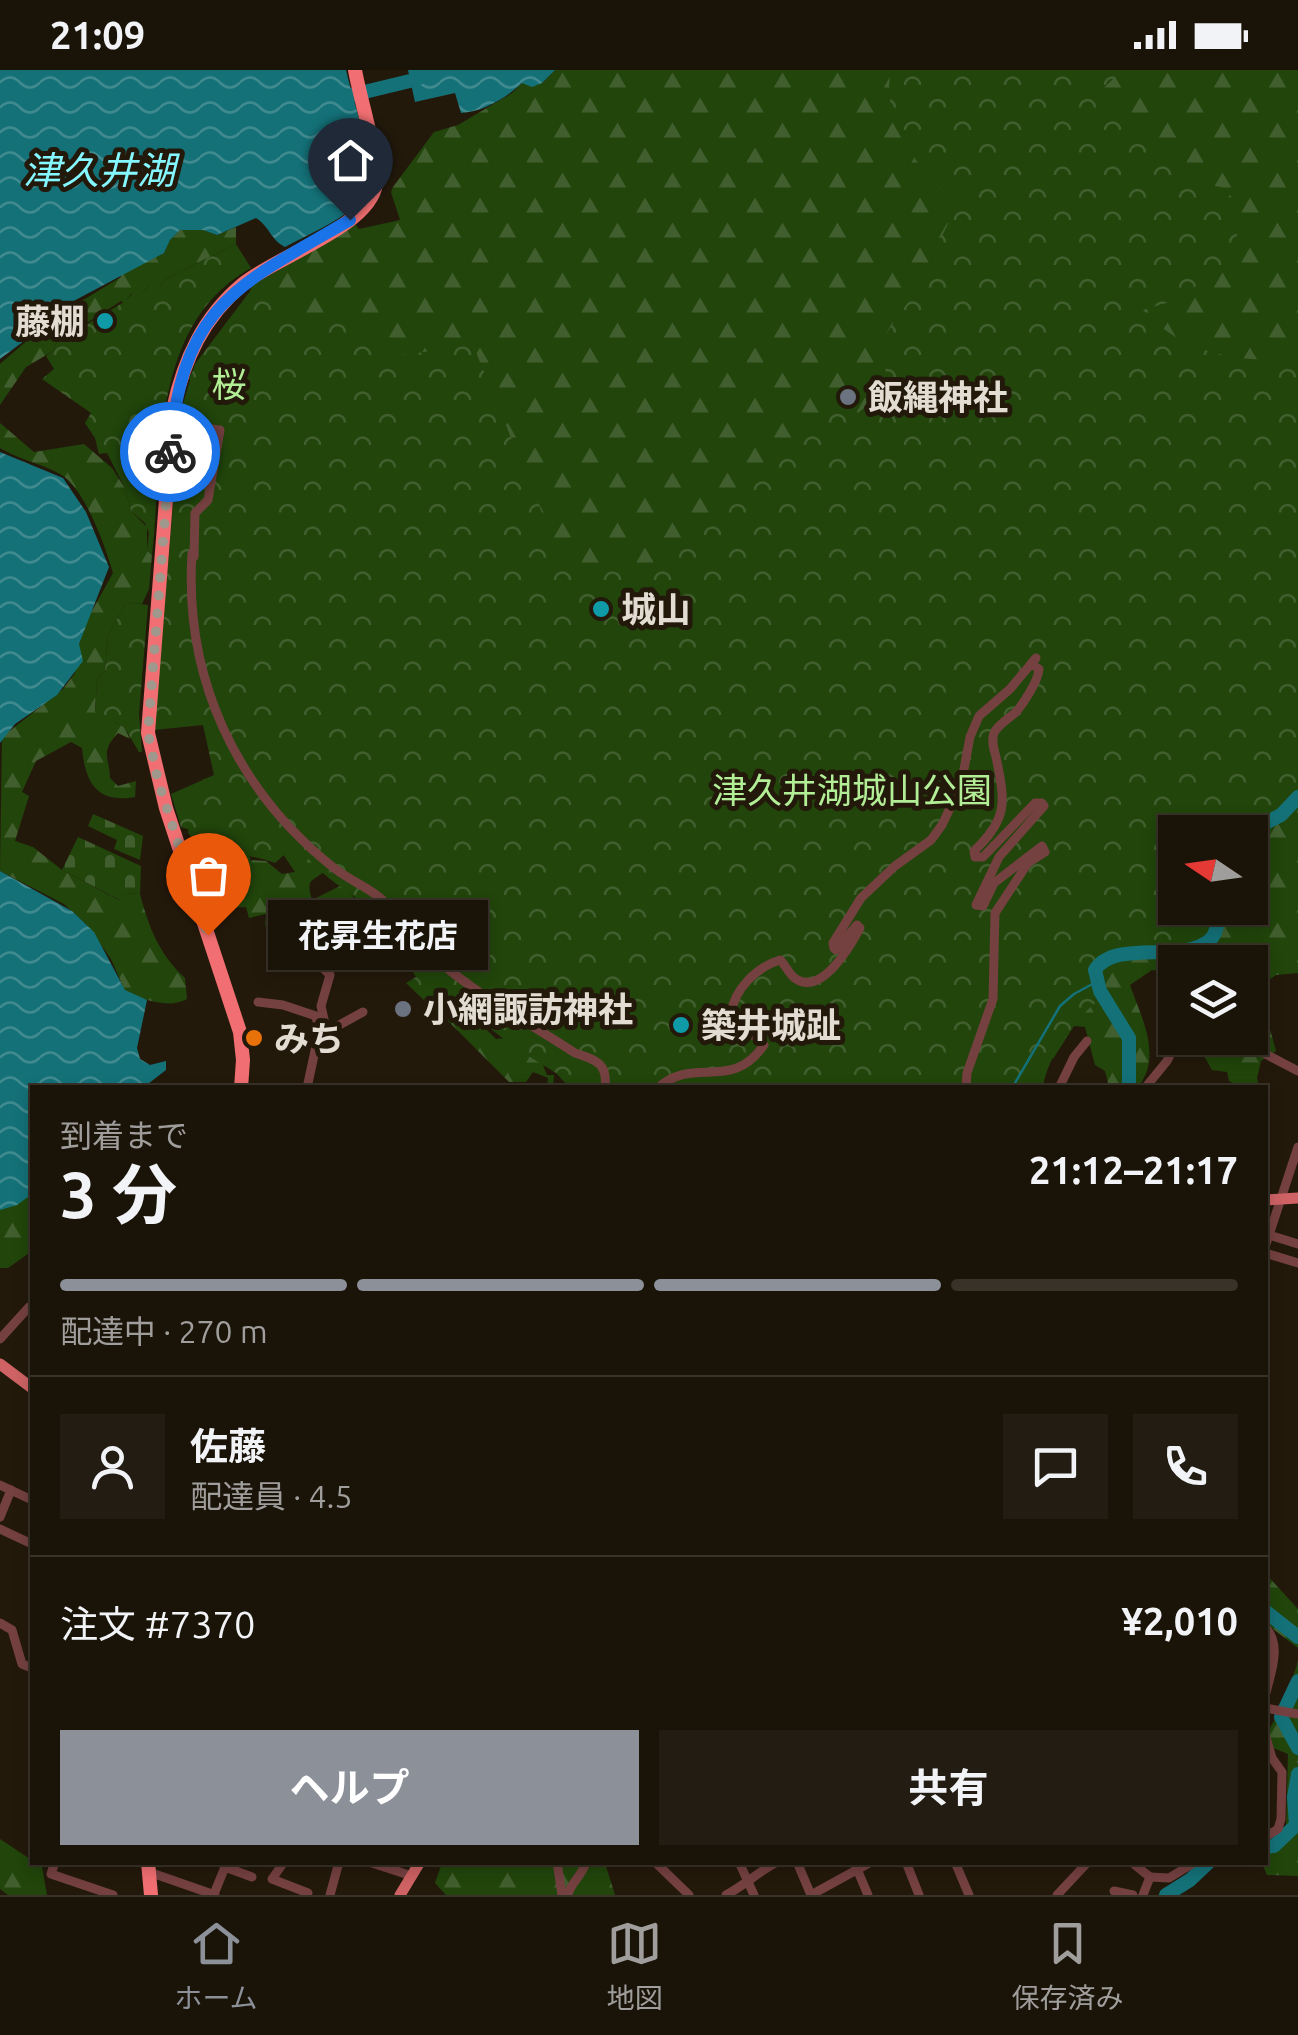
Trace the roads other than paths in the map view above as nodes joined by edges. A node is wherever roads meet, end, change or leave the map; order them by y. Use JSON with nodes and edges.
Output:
{"nodes":[{"id":1,"x":354,"y":70,"type":"edge"},
{"id":2,"x":153,"y":468,"type":"dead end"},
{"id":3,"x":314,"y":959,"type":"dead end"},
{"id":4,"x":258,"y":1002,"type":"dead end"},
{"id":5,"x":363,"y":1012,"type":"dead end"},
{"id":6,"x":323,"y":1033,"type":"junction"},
{"id":7,"x":1087,"y":1041,"type":"dead end"},
{"id":8,"x":1171,"y":1055,"type":"edge"},
{"id":9,"x":1267,"y":1055,"type":"edge"},
{"id":10,"x":1298,"y":1071,"type":"edge"},
{"id":11,"x":241,"y":1085,"type":"edge"},
{"id":12,"x":308,"y":1085,"type":"edge"},
{"id":13,"x":605,"y":1085,"type":"edge"},
{"id":14,"x":663,"y":1085,"type":"edge"},
{"id":15,"x":967,"y":1085,"type":"edge"},
{"id":16,"x":1061,"y":1085,"type":"edge"},
{"id":17,"x":1148,"y":1085,"type":"edge"},
{"id":18,"x":1298,"y":1147,"type":"edge"},
{"id":19,"x":1298,"y":1198,"type":"edge"},
{"id":20,"x":1282,"y":1199,"type":"junction"},
{"id":21,"x":1268,"y":1200,"type":"edge"},
{"id":22,"x":1269,"y":1235,"type":"junction"},
{"id":23,"x":1268,"y":1239,"type":"edge"},
{"id":24,"x":1298,"y":1244,"type":"edge"},
{"id":25,"x":1268,"y":1251,"type":"edge"},
{"id":26,"x":1298,"y":1263,"type":"edge"},
{"id":27,"x":30,"y":1307,"type":"edge"},
{"id":28,"x":0,"y":1339,"type":"edge"},
{"id":29,"x":0,"y":1364,"type":"edge"},
{"id":30,"x":30,"y":1386,"type":"edge"},
{"id":31,"x":0,"y":1485,"type":"edge"},
{"id":32,"x":11,"y":1490,"type":"junction"},
{"id":33,"x":30,"y":1499,"type":"edge"},
{"id":34,"x":0,"y":1516,"type":"edge"},
{"id":35,"x":0,"y":1529,"type":"edge"},
{"id":36,"x":30,"y":1541,"type":"edge"},
{"id":37,"x":0,"y":1623,"type":"edge"},
{"id":38,"x":1268,"y":1630,"type":"edge"},
{"id":39,"x":30,"y":1667,"type":"edge"},
{"id":40,"x":1268,"y":1683,"type":"edge"},
{"id":41,"x":1268,"y":1709,"type":"edge"},
{"id":42,"x":1294,"y":1712,"type":"edge"},
{"id":43,"x":1268,"y":1744,"type":"edge"},
{"id":44,"x":1268,"y":1836,"type":"edge"},
{"id":45,"x":54,"y":1865,"type":"edge"},
{"id":46,"x":282,"y":1865,"type":"edge"},
{"id":47,"x":338,"y":1865,"type":"edge"},
{"id":48,"x":379,"y":1865,"type":"edge"},
{"id":49,"x":418,"y":1865,"type":"edge"},
{"id":50,"x":558,"y":1865,"type":"edge"},
{"id":51,"x":585,"y":1865,"type":"edge"},
{"id":52,"x":658,"y":1865,"type":"edge"},
{"id":53,"x":740,"y":1865,"type":"edge"},
{"id":54,"x":771,"y":1865,"type":"edge"},
{"id":55,"x":798,"y":1865,"type":"edge"},
{"id":56,"x":907,"y":1865,"type":"edge"},
{"id":57,"x":956,"y":1865,"type":"edge"},
{"id":58,"x":1085,"y":1865,"type":"edge"},
{"id":59,"x":1135,"y":1865,"type":"dead end"},
{"id":60,"x":1190,"y":1865,"type":"edge"},
{"id":61,"x":856,"y":1866,"type":"edge"},
{"id":62,"x":148,"y":1867,"type":"edge"},
{"id":63,"x":412,"y":1876,"type":"junction"},
{"id":64,"x":252,"y":1877,"type":"dead end"},
{"id":65,"x":1150,"y":1877,"type":"junction"},
{"id":66,"x":748,"y":1883,"type":"junction"},
{"id":67,"x":1114,"y":1891,"type":"dead end"},
{"id":68,"x":308,"y":1893,"type":"edge"},
{"id":69,"x":114,"y":1895,"type":"edge"},
{"id":70,"x":151,"y":1895,"type":"edge"},
{"id":71,"x":215,"y":1895,"type":"edge"},
{"id":72,"x":330,"y":1895,"type":"edge"},
{"id":73,"x":400,"y":1895,"type":"edge"},
{"id":74,"x":565,"y":1895,"type":"edge"},
{"id":75,"x":690,"y":1895,"type":"edge"},
{"id":76,"x":726,"y":1895,"type":"edge"},
{"id":77,"x":754,"y":1895,"type":"edge"},
{"id":78,"x":868,"y":1895,"type":"edge"},
{"id":79,"x":919,"y":1895,"type":"edge"},
{"id":80,"x":969,"y":1895,"type":"edge"},
{"id":81,"x":1057,"y":1895,"type":"edge"},
{"id":82,"x":1133,"y":1895,"type":"edge"},
{"id":83,"x":1144,"y":1895,"type":"edge"}],
"edges":[{"from":1,"to":11,"type":"highway"},
{"from":2,"to":13,"type":"street","bridge":true},
{"from":3,"to":6,"type":"street"},
{"from":4,"to":6,"type":"street"},
{"from":5,"to":6,"type":"street"},
{"from":6,"to":12,"type":"street"},
{"from":7,"to":16,"type":"street"},
{"from":8,"to":17,"type":"street"},
{"from":9,"to":10,"type":"street"},
{"from":14,"to":15,"type":"street"},
{"from":18,"to":20,"type":"street"},
{"from":19,"to":20,"type":"main road"},
{"from":20,"to":21,"type":"main road"},
{"from":20,"to":22,"type":"street"},
{"from":22,"to":23,"type":"street"},
{"from":22,"to":24,"type":"street"},
{"from":25,"to":26,"type":"street"},
{"from":27,"to":28,"type":"street"},
{"from":29,"to":30,"type":"main road"},
{"from":31,"to":32,"type":"street"},
{"from":32,"to":33,"type":"street"},
{"from":32,"to":34,"type":"street"},
{"from":35,"to":36,"type":"street"},
{"from":37,"to":39,"type":"street"},
{"from":38,"to":40,"type":"street"},
{"from":41,"to":42,"type":"street"},
{"from":43,"to":44,"type":"street"},
{"from":45,"to":69,"type":"street"},
{"from":46,"to":68,"type":"street"},
{"from":47,"to":72,"type":"street"},
{"from":48,"to":63,"type":"street"},
{"from":49,"to":63,"type":"main road"},
{"from":50,"to":74,"type":"street"},
{"from":51,"to":74,"type":"street"},
{"from":52,"to":75,"type":"street"},
{"from":53,"to":66,"type":"street"},
{"from":54,"to":66,"type":"street"},
{"from":55,"to":61,"type":"street"},
{"from":56,"to":79,"type":"street"},
{"from":57,"to":80,"type":"street"},
{"from":58,"to":81,"type":"street"},
{"from":59,"to":65,"type":"street"},
{"from":60,"to":65,"type":"street"},
{"from":61,"to":78,"type":"street"},
{"from":62,"to":70,"type":"highway"},
{"from":62,"to":71,"type":"street"},
{"from":63,"to":73,"type":"main road"},
{"from":64,"to":71,"type":"street"},
{"from":65,"to":83,"type":"street"},
{"from":66,"to":76,"type":"street"},
{"from":66,"to":77,"type":"street"},
{"from":67,"to":82,"type":"street"}]}
